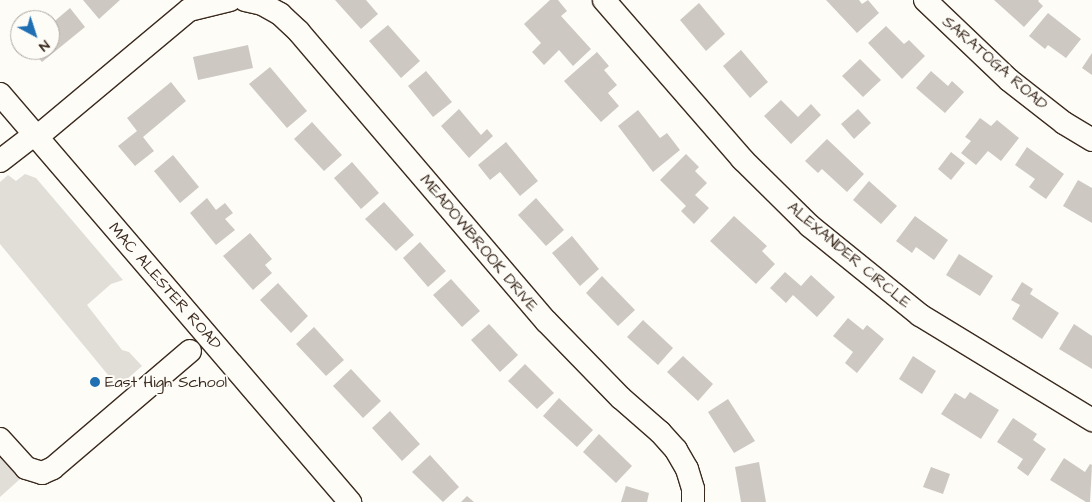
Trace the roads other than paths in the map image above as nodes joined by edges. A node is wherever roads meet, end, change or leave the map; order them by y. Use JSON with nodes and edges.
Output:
{"nodes":[{"id":1,"x":230,"y":0,"type":"edge"},
{"id":2,"x":246,"y":0,"type":"edge"},
{"id":3,"x":604,"y":0,"type":"edge"},
{"id":4,"x":925,"y":0,"type":"edge"},
{"id":5,"x":0,"y":94,"type":"edge"},
{"id":6,"x":36,"y":135,"type":"junction"},
{"id":7,"x":1092,"y":140,"type":"edge"},
{"id":8,"x":0,"y":161,"type":"edge"},
{"id":9,"x":190,"y":352,"type":"dead end"},
{"id":10,"x":1092,"y":420,"type":"edge"},
{"id":11,"x":0,"y":439,"type":"edge"},
{"id":12,"x":350,"y":502,"type":"edge"},
{"id":13,"x":694,"y":502,"type":"edge"}],
"edges":[{"from":1,"to":6,"type":"street"},
{"from":2,"to":13,"type":"street","name":"MEADOWBROOK DRIVE"},
{"from":3,"to":10,"type":"street","name":"ALEXANDER CIRCLE"},
{"from":4,"to":7,"type":"street","name":"SARATOGA ROAD"},
{"from":5,"to":6,"type":"street","name":"MAC ALESTER ROAD"},
{"from":6,"to":8,"type":"street"},
{"from":6,"to":12,"type":"street","name":"MAC ALESTER ROAD"},
{"from":9,"to":11,"type":"street"}]}
